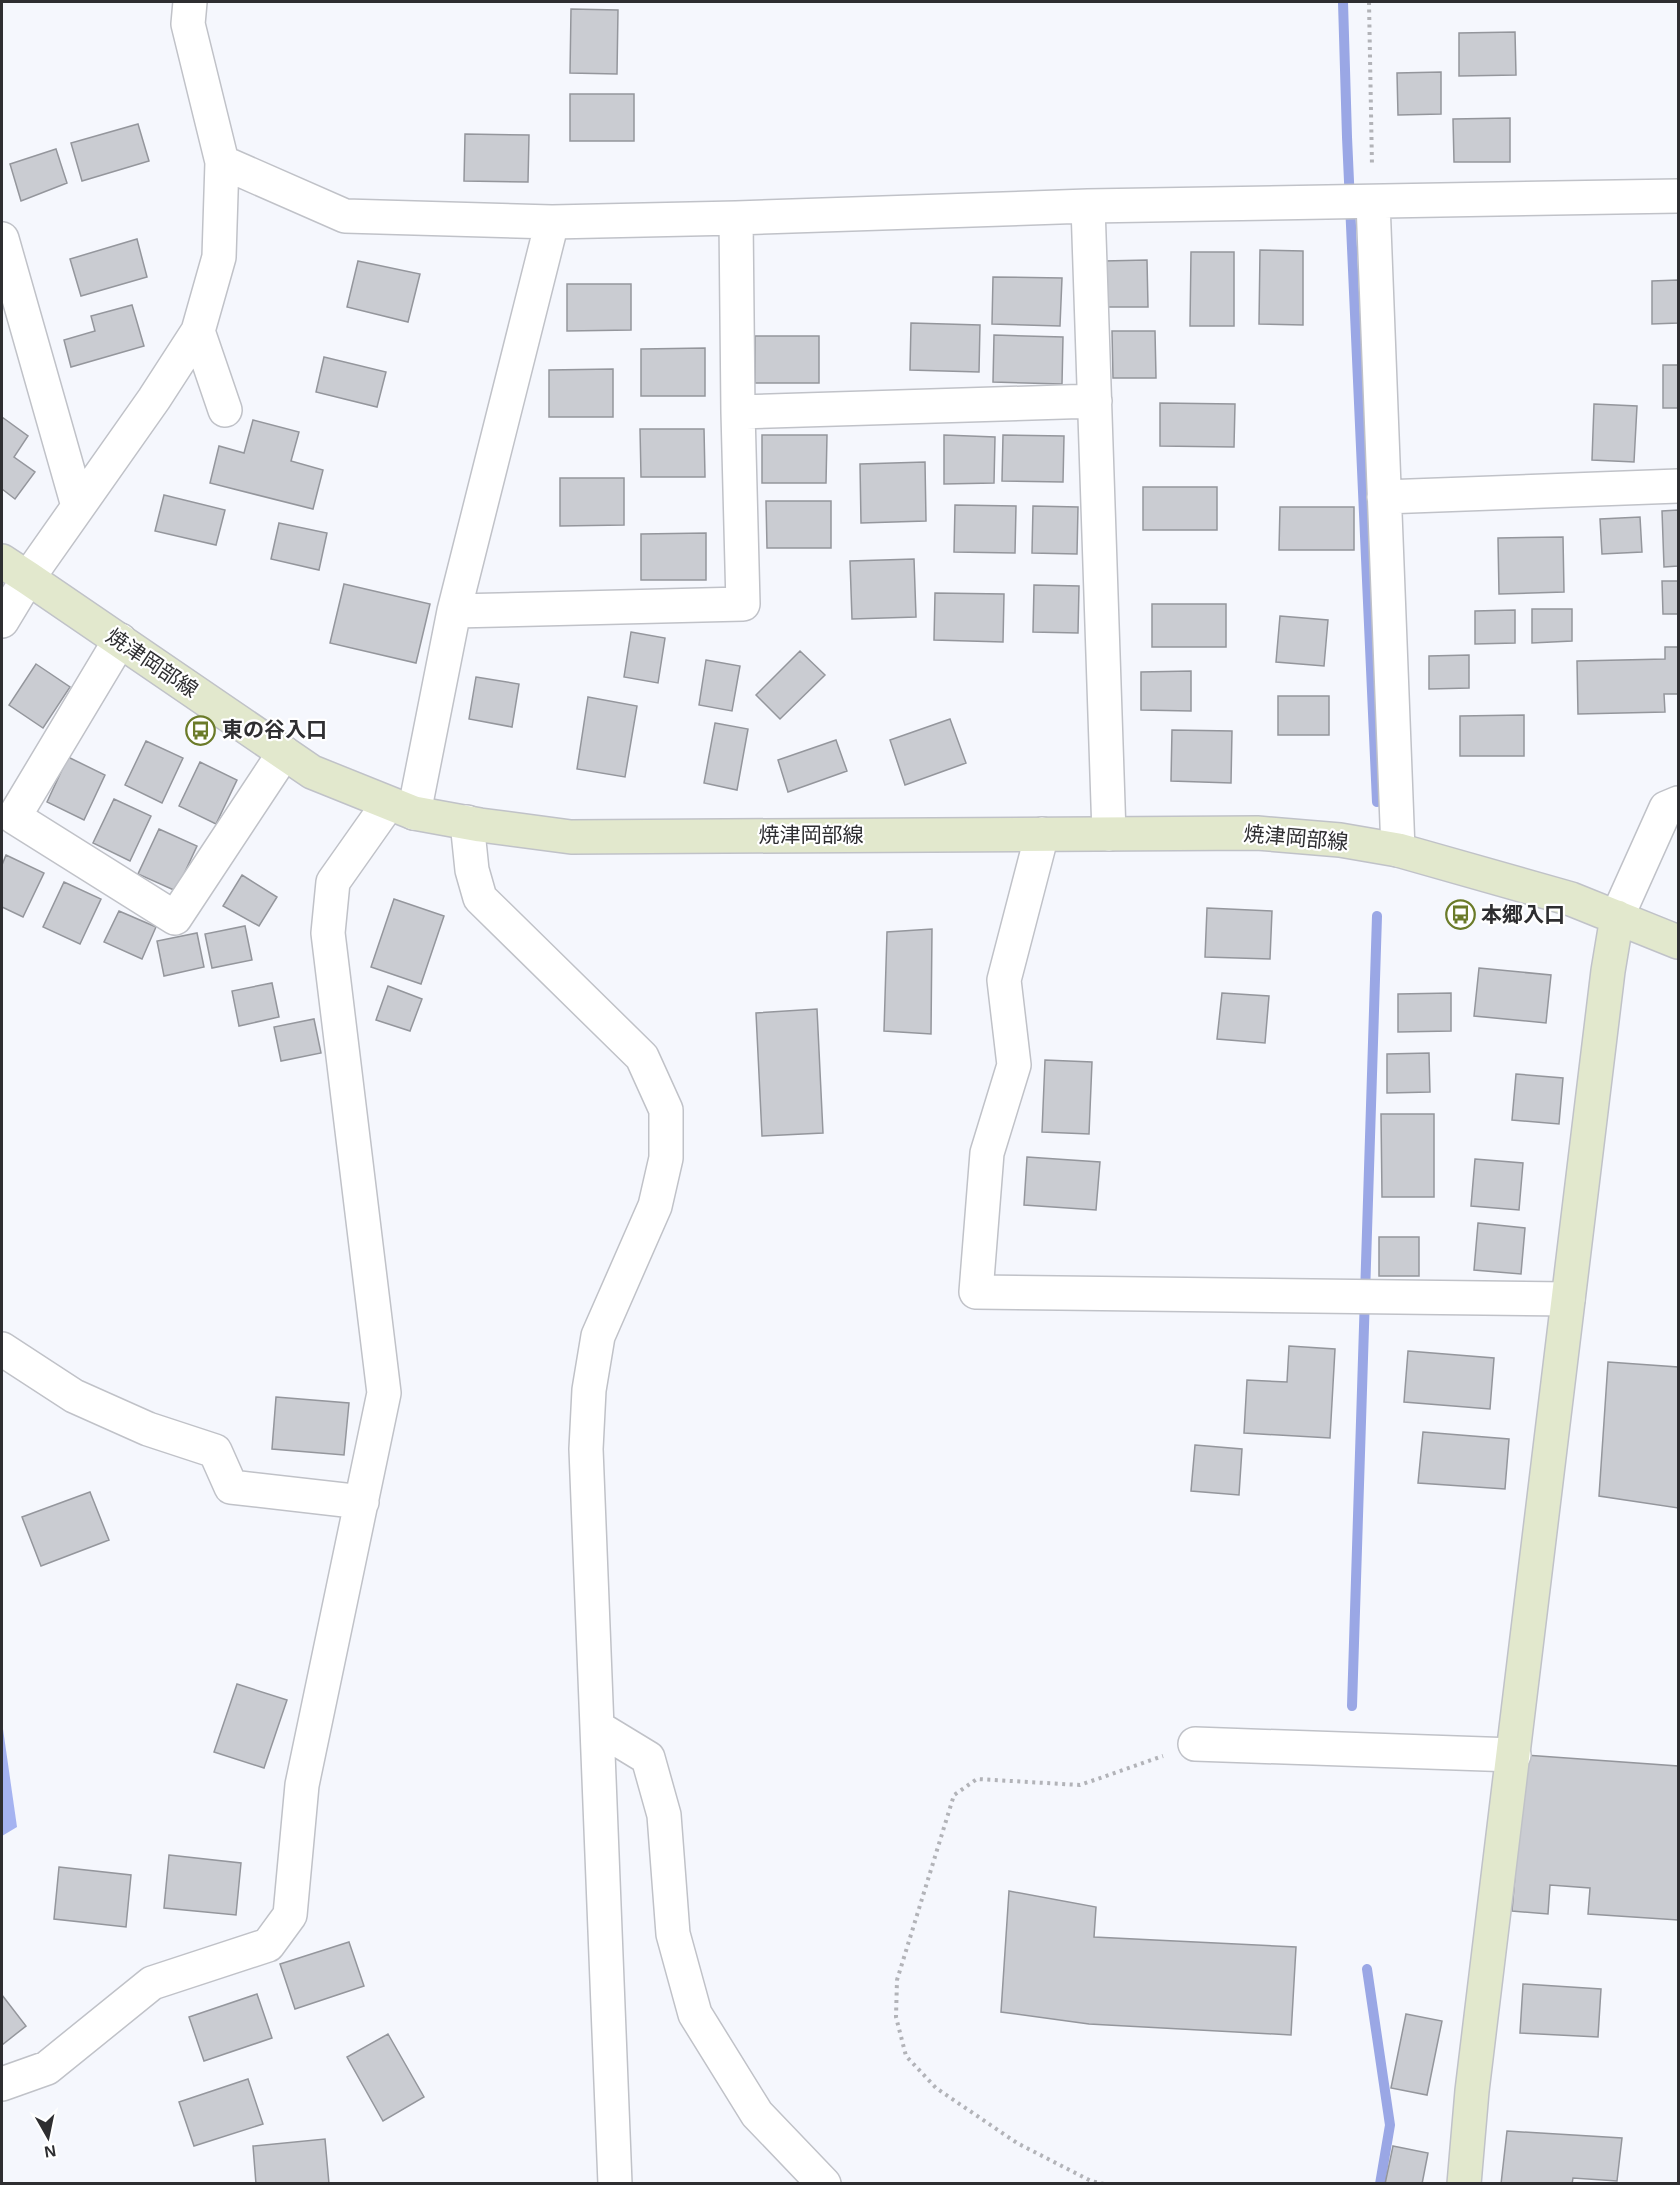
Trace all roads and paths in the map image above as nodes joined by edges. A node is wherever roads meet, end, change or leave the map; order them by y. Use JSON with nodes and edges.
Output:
{"nodes":[{"id":1,"x":190,"y":2,"type":"edge"},
{"id":2,"x":1369,"y":2,"type":"edge"},
{"id":3,"x":222,"y":162,"type":"junction"},
{"id":4,"x":1678,"y":196,"type":"edge"},
{"id":5,"x":1373,"y":202,"type":"junction"},
{"id":6,"x":1088,"y":206,"type":"junction"},
{"id":7,"x":736,"y":218,"type":"junction"},
{"id":8,"x":552,"y":222,"type":"junction"},
{"id":9,"x":2,"y":239,"type":"edge"},
{"id":10,"x":198,"y":331,"type":"junction"},
{"id":11,"x":1095,"y":401,"type":"junction"},
{"id":12,"x":225,"y":410,"type":"dead end"},
{"id":13,"x":738,"y":412,"type":"junction"},
{"id":14,"x":1678,"y":486,"type":"edge"},
{"id":15,"x":1384,"y":497,"type":"junction"},
{"id":16,"x":78,"y":506,"type":"junction"},
{"id":17,"x":15,"y":569,"type":"edge"},
{"id":18,"x":454,"y":611,"type":"junction"},
{"id":19,"x":2,"y":621,"type":"edge"},
{"id":20,"x":120,"y":640,"type":"junction"},
{"id":21,"x":284,"y":753,"type":"junction"},
{"id":22,"x":1678,"y":803,"type":"edge"},
{"id":23,"x":401,"y":809,"type":"junction"},
{"id":24,"x":467,"y":822,"type":"junction"},
{"id":25,"x":1042,"y":834,"type":"junction"},
{"id":26,"x":1109,"y":834,"type":"junction"},
{"id":27,"x":1398,"y":850,"type":"junction"},
{"id":28,"x":1617,"y":917,"type":"junction"},
{"id":29,"x":1678,"y":942,"type":"edge"},
{"id":30,"x":1568,"y":1299,"type":"junction"},
{"id":31,"x":2,"y":1349,"type":"edge"},
{"id":32,"x":362,"y":1502,"type":"junction"},
{"id":33,"x":597,"y":1726,"type":"junction"},
{"id":34,"x":1195,"y":1744,"type":"joint"},
{"id":35,"x":1514,"y":1755,"type":"junction"},
{"id":36,"x":2,"y":2084,"type":"edge"},
{"id":37,"x":615,"y":2184,"type":"edge"},
{"id":38,"x":824,"y":2184,"type":"edge"},
{"id":39,"x":1104,"y":2184,"type":"edge"},
{"id":40,"x":1206,"y":2184,"type":"edge"},
{"id":41,"x":1232,"y":2184,"type":"edge"},
{"id":42,"x":1464,"y":2184,"type":"edge"}],
"edges":[{"from":1,"to":3,"type":"street"},
{"from":2,"to":5,"type":"path"},
{"from":3,"to":8,"type":"street"},
{"from":3,"to":10,"type":"street"},
{"from":4,"to":5,"type":"street"},
{"from":5,"to":6,"type":"street"},
{"from":5,"to":15,"type":"street"},
{"from":6,"to":7,"type":"street"},
{"from":6,"to":11,"type":"street"},
{"from":7,"to":8,"type":"street"},
{"from":7,"to":13,"type":"street"},
{"from":8,"to":18,"type":"street"},
{"from":9,"to":16,"type":"street"},
{"from":10,"to":12,"type":"street"},
{"from":10,"to":16,"type":"street"},
{"from":11,"to":13,"type":"street"},
{"from":11,"to":26,"type":"street"},
{"from":13,"to":18,"type":"street"},
{"from":14,"to":15,"type":"street"},
{"from":15,"to":27,"type":"street"},
{"from":16,"to":17,"type":"street"},
{"from":17,"to":19,"type":"street"},
{"from":17,"to":20,"type":"main road","name":"焼津岡部線"},
{"from":18,"to":23,"type":"street"},
{"from":20,"to":21,"type":"main road","name":"焼津岡部線"},
{"from":20,"to":21,"type":"street"},
{"from":21,"to":23,"type":"main road","name":"焼津岡部線"},
{"from":22,"to":28,"type":"street"},
{"from":23,"to":24,"type":"main road","name":"焼津岡部線"},
{"from":23,"to":32,"type":"street"},
{"from":24,"to":25,"type":"main road","name":"焼津岡部線"},
{"from":24,"to":33,"type":"street"},
{"from":25,"to":26,"type":"main road","name":"焼津岡部線"},
{"from":25,"to":30,"type":"street"},
{"from":26,"to":27,"type":"main road","name":"焼津岡部線"},
{"from":27,"to":28,"type":"main road","name":"焼津岡部線"},
{"from":28,"to":29,"type":"main road","name":"焼津岡部線"},
{"from":28,"to":30,"type":"main road"},
{"from":30,"to":35,"type":"main road"},
{"from":31,"to":32,"type":"street"},
{"from":32,"to":36,"type":"street"},
{"from":33,"to":37,"type":"street"},
{"from":33,"to":38,"type":"street"},
{"from":34,"to":35,"type":"street"},
{"from":34,"to":39,"type":"path"},
{"from":35,"to":42,"type":"main road"},
{"from":40,"to":41,"type":"path"}]}
